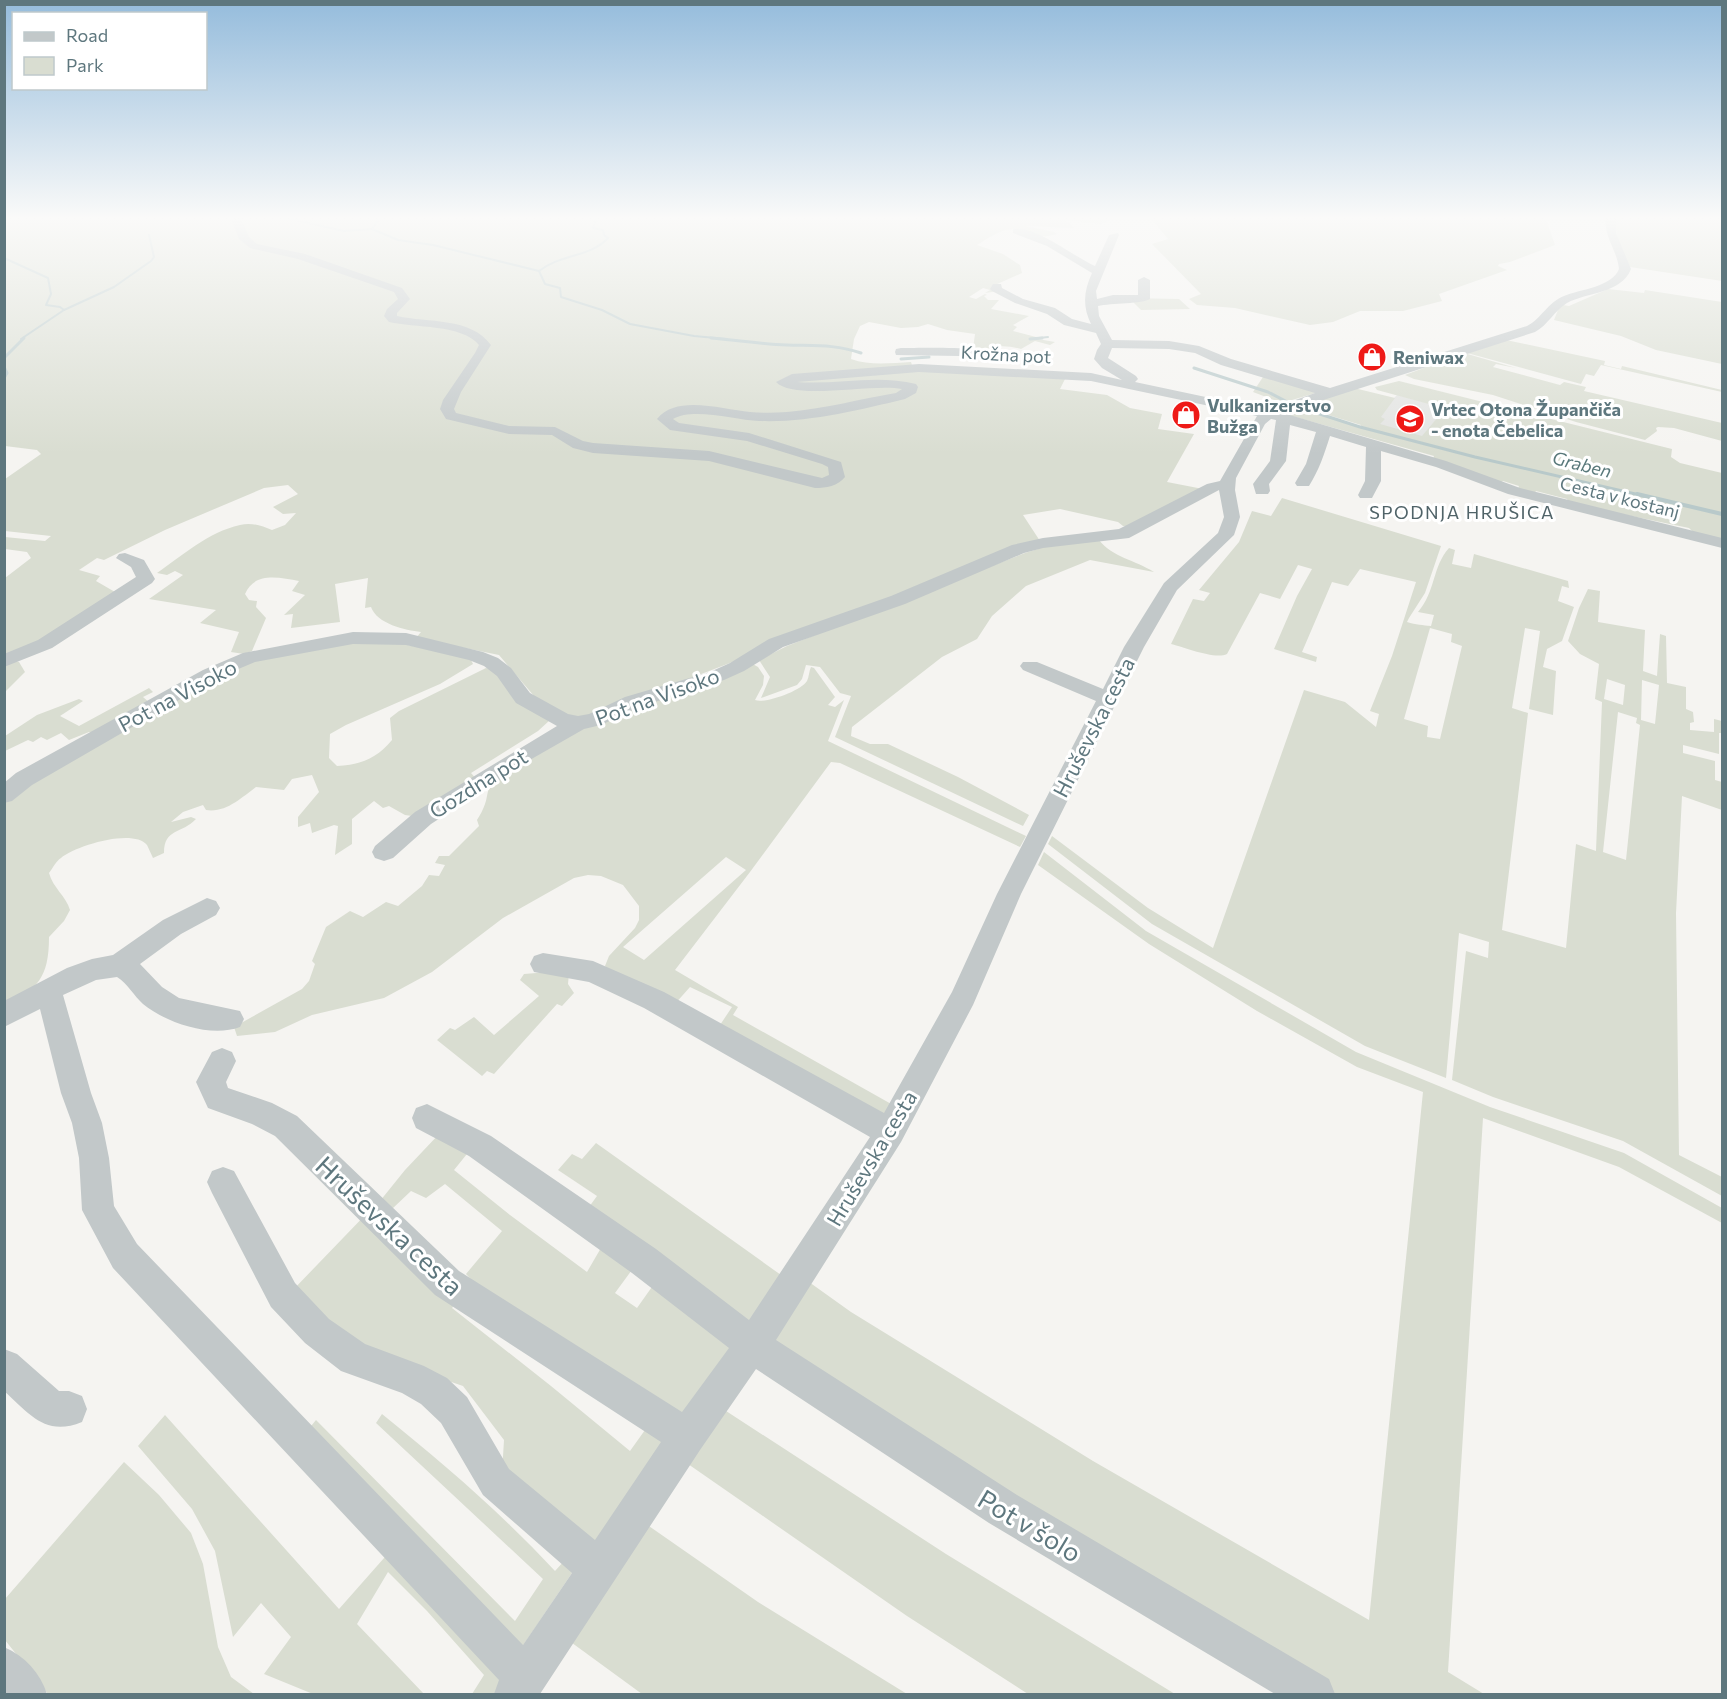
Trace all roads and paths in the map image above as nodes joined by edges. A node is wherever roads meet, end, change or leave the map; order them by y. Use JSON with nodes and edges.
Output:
{"nodes":[{"id":1,"x":402,"y":295,"type":"edge"},
{"id":2,"x":1006,"y":295,"type":"edge"},
{"id":3,"x":1091,"y":295,"type":"edge"},
{"id":4,"x":1144,"y":295,"type":"edge"},
{"id":5,"x":1578,"y":295,"type":"edge"},
{"id":6,"x":1094,"y":304,"type":"junction"},
{"id":7,"x":1100,"y":330,"type":"junction"},
{"id":8,"x":1108,"y":344,"type":"junction"},
{"id":9,"x":901,"y":352,"type":"dead end"},
{"id":10,"x":1091,"y":377,"type":"junction"},
{"id":11,"x":1329,"y":393,"type":"junction"},
{"id":12,"x":1170,"y":395,"type":"junction"},
{"id":13,"x":1283,"y":410,"type":"junction"},
{"id":14,"x":1324,"y":430,"type":"junction"},
{"id":15,"x":1374,"y":444,"type":"junction"},
{"id":16,"x":1303,"y":483,"type":"dead end"},
{"id":17,"x":1227,"y":484,"type":"junction"},
{"id":18,"x":1262,"y":491,"type":"dead end"},
{"id":19,"x":1366,"y":495,"type":"dead end"},
{"id":20,"x":1722,"y":543,"type":"edge"},
{"id":21,"x":126,"y":558,"type":"dead end"},
{"id":22,"x":4,"y":661,"type":"edge"},
{"id":23,"x":1030,"y":666,"type":"dead end"},
{"id":24,"x":1107,"y":698,"type":"junction"},
{"id":25,"x":578,"y":723,"type":"junction"},
{"id":26,"x":4,"y":795,"type":"edge"},
{"id":27,"x":384,"y":852,"type":"dead end"},
{"id":28,"x":207,"y":908,"type":"dead end"},
{"id":29,"x":543,"y":964,"type":"dead end"},
{"id":30,"x":118,"y":966,"type":"junction"},
{"id":31,"x":49,"y":992,"type":"junction"},
{"id":32,"x":4,"y":1015,"type":"edge"},
{"id":33,"x":230,"y":1019,"type":"dead end"},
{"id":34,"x":222,"y":1061,"type":"dead end"},
{"id":35,"x":427,"y":1118,"type":"dead end"},
{"id":36,"x":890,"y":1132,"type":"junction"},
{"id":37,"x":223,"y":1182,"type":"dead end"},
{"id":38,"x":753,"y":1344,"type":"junction"},
{"id":39,"x":4,"y":1366,"type":"edge"},
{"id":40,"x":69,"y":1409,"type":"dead end"},
{"id":41,"x":687,"y":1437,"type":"junction"},
{"id":42,"x":599,"y":1569,"type":"junction"},
{"id":43,"x":4,"y":1668,"type":"edge"},
{"id":44,"x":520,"y":1686,"type":"edge"},
{"id":45,"x":26,"y":1695,"type":"edge"},
{"id":46,"x":1314,"y":1695,"type":"edge"}],
"edges":[{"from":1,"to":10,"type":"street","name":"Krožna pot"},
{"from":2,"to":7,"type":"street","name":"Krožna pot"},
{"from":3,"to":6,"type":"street","name":"Krožna pot"},
{"from":4,"to":6,"type":"street"},
{"from":5,"to":11,"type":"street"},
{"from":6,"to":7,"type":"street","name":"Krožna pot"},
{"from":7,"to":8,"type":"street","name":"Krožna pot"},
{"from":8,"to":11,"type":"street"},
{"from":8,"to":12,"type":"street","name":"Krožna pot"},
{"from":9,"to":10,"type":"street","name":"Krožna pot"},
{"from":10,"to":12,"type":"street","name":"Krožna pot"},
{"from":11,"to":13,"type":"street"},
{"from":12,"to":13,"type":"street","name":"Krožna pot"},
{"from":13,"to":14,"type":"street","name":"Cesta v kostanj"},
{"from":13,"to":17,"type":"street"},
{"from":13,"to":18,"type":"street"},
{"from":14,"to":15,"type":"street","name":"Cesta v kostanj"},
{"from":14,"to":16,"type":"street"},
{"from":15,"to":19,"type":"street"},
{"from":15,"to":20,"type":"street","name":"Cesta v kostanj"},
{"from":17,"to":24,"type":"street","name":"Hruševska cesta"},
{"from":17,"to":25,"type":"street","name":"Pot na Visoko"},
{"from":21,"to":22,"type":"street"},
{"from":23,"to":24,"type":"street"},
{"from":24,"to":36,"type":"street","name":"Hruševska cesta"},
{"from":25,"to":26,"type":"street","name":"Pot na Visoko"},
{"from":25,"to":27,"type":"street","name":"Gozdna pot"},
{"from":28,"to":30,"type":"street"},
{"from":29,"to":36,"type":"street"},
{"from":30,"to":31,"type":"street"},
{"from":30,"to":33,"type":"street"},
{"from":31,"to":32,"type":"street"},
{"from":31,"to":44,"type":"street"},
{"from":34,"to":41,"type":"street","name":"Hruševska cesta"},
{"from":35,"to":38,"type":"street","name":"Pot v šolo"},
{"from":36,"to":38,"type":"street","name":"Hruševska cesta"},
{"from":37,"to":42,"type":"street"},
{"from":38,"to":41,"type":"street","name":"Hruševska cesta"},
{"from":38,"to":46,"type":"street","name":"Pot v šolo"},
{"from":39,"to":40,"type":"street"},
{"from":41,"to":42,"type":"street","name":"Hruševska cesta"},
{"from":42,"to":44,"type":"street","name":"Hruševska cesta"},
{"from":43,"to":45,"type":"street"}]}
